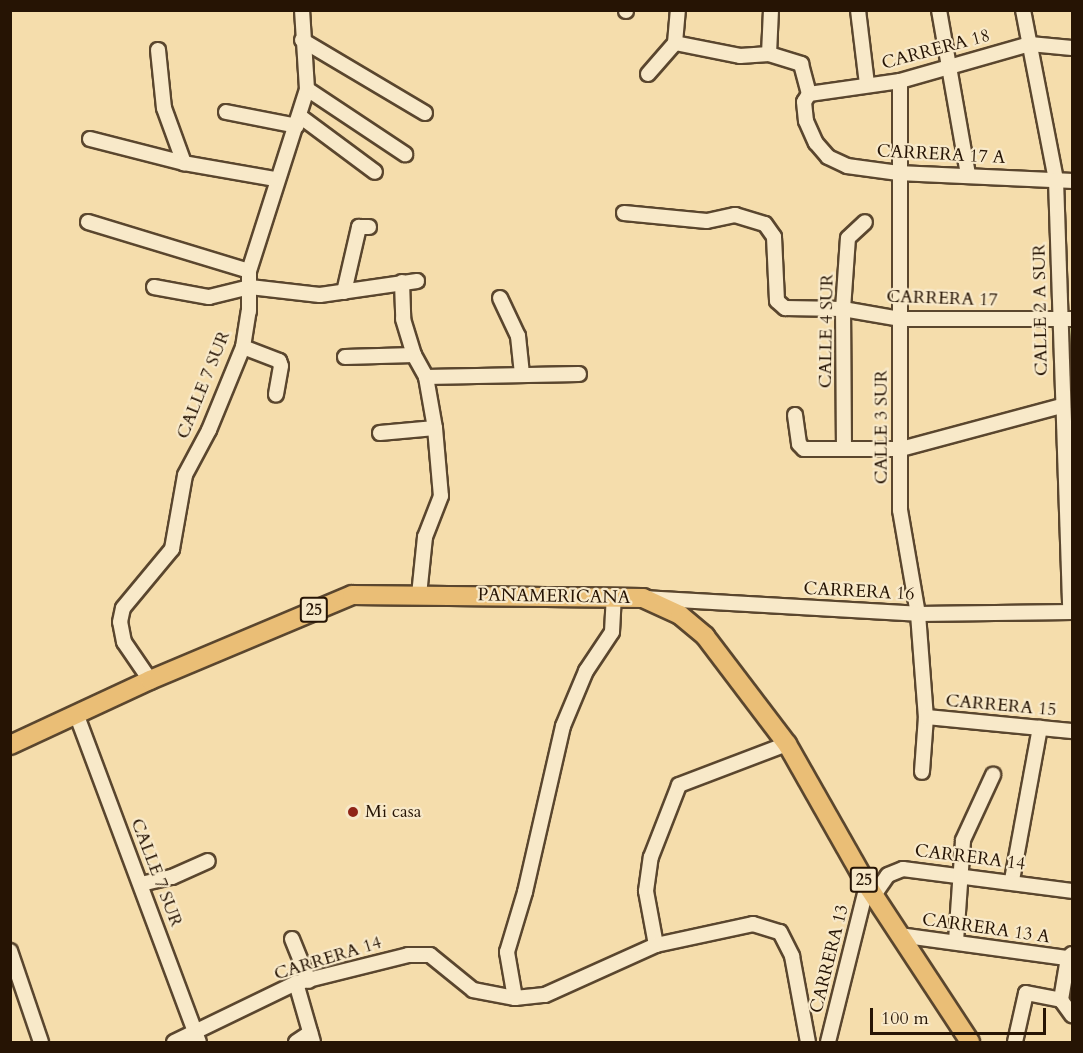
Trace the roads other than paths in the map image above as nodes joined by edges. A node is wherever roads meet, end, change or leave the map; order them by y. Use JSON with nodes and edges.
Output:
{"nodes":[{"id":1,"x":302,"y":10,"type":"edge"},
{"id":2,"x":678,"y":10,"type":"edge"},
{"id":3,"x":771,"y":10,"type":"edge"},
{"id":4,"x":858,"y":10,"type":"edge"},
{"id":5,"x":939,"y":10,"type":"edge"},
{"id":6,"x":1023,"y":10,"type":"edge"},
{"id":7,"x":302,"y":40,"type":"junction"},
{"id":8,"x":675,"y":43,"type":"junction"},
{"id":9,"x":1030,"y":44,"type":"junction"},
{"id":10,"x":1072,"y":48,"type":"edge"},
{"id":11,"x":158,"y":50,"type":"dead end"},
{"id":12,"x":769,"y":54,"type":"junction"},
{"id":13,"x":949,"y":65,"type":"junction"},
{"id":14,"x":648,"y":75,"type":"dead end"},
{"id":15,"x":900,"y":81,"type":"junction"},
{"id":16,"x":867,"y":84,"type":"junction"},
{"id":17,"x":307,"y":89,"type":"junction"},
{"id":18,"x":809,"y":94,"type":"junction"},
{"id":19,"x":226,"y":112,"type":"dead end"},
{"id":20,"x":425,"y":113,"type":"dead end"},
{"id":21,"x":299,"y":121,"type":"junction"},
{"id":22,"x":90,"y":139,"type":"dead end"},
{"id":23,"x":405,"y":154,"type":"dead end"},
{"id":24,"x":184,"y":163,"type":"junction"},
{"id":25,"x":375,"y":172,"type":"dead end"},
{"id":26,"x":899,"y":173,"type":"junction"},
{"id":27,"x":969,"y":175,"type":"junction"},
{"id":28,"x":276,"y":178,"type":"junction"},
{"id":29,"x":1056,"y":180,"type":"junction"},
{"id":30,"x":1072,"y":181,"type":"edge"},
{"id":31,"x":624,"y":213,"type":"dead end"},
{"id":32,"x":88,"y":222,"type":"dead end"},
{"id":33,"x":865,"y":222,"type":"dead end"},
{"id":34,"x":364,"y":227,"type":"dead end"},
{"id":35,"x":249,"y":271,"type":"junction"},
{"id":36,"x":417,"y":281,"type":"dead end"},
{"id":37,"x":402,"y":282,"type":"junction"},
{"id":38,"x":250,"y":287,"type":"junction"},
{"id":39,"x":154,"y":288,"type":"dead end"},
{"id":40,"x":344,"y":292,"type":"junction"},
{"id":41,"x":501,"y":298,"type":"dead end"},
{"id":42,"x":843,"y":309,"type":"junction"},
{"id":43,"x":901,"y":319,"type":"junction"},
{"id":44,"x":1066,"y":319,"type":"edge"},
{"id":45,"x":243,"y":347,"type":"junction"},
{"id":46,"x":414,"y":355,"type":"junction"},
{"id":47,"x":345,"y":357,"type":"dead end"},
{"id":48,"x":522,"y":373,"type":"junction"},
{"id":49,"x":579,"y":374,"type":"dead end"},
{"id":50,"x":426,"y":377,"type":"junction"},
{"id":51,"x":276,"y":395,"type":"dead end"},
{"id":52,"x":1061,"y":406,"type":"junction"},
{"id":53,"x":795,"y":415,"type":"dead end"},
{"id":54,"x":435,"y":428,"type":"junction"},
{"id":55,"x":380,"y":433,"type":"dead end"},
{"id":56,"x":844,"y":449,"type":"junction"},
{"id":57,"x":901,"y":449,"type":"junction"},
{"id":58,"x":419,"y":595,"type":"junction"},
{"id":59,"x":614,"y":598,"type":"junction"},
{"id":60,"x":643,"y":598,"type":"junction"},
{"id":61,"x":1071,"y":612,"type":"edge"},
{"id":62,"x":918,"y":614,"type":"junction"},
{"id":63,"x":150,"y":680,"type":"junction"},
{"id":64,"x":78,"y":716,"type":"junction"},
{"id":65,"x":926,"y":717,"type":"junction"},
{"id":66,"x":1040,"y":728,"type":"junction"},
{"id":67,"x":1072,"y":730,"type":"edge"},
{"id":68,"x":787,"y":744,"type":"junction"},
{"id":69,"x":10,"y":745,"type":"edge"},
{"id":70,"x":922,"y":772,"type":"dead end"},
{"id":71,"x":993,"y":775,"type":"dead end"},
{"id":72,"x":208,"y":861,"type":"dead end"},
{"id":73,"x":960,"y":873,"type":"junction"},
{"id":74,"x":1012,"y":880,"type":"junction"},
{"id":75,"x":141,"y":884,"type":"junction"},
{"id":76,"x":870,"y":890,"type":"junction"},
{"id":77,"x":1072,"y":891,"type":"edge"},
{"id":78,"x":899,"y":935,"type":"junction"},
{"id":79,"x":292,"y":939,"type":"dead end"},
{"id":80,"x":956,"y":941,"type":"junction"},
{"id":81,"x":656,"y":945,"type":"junction"},
{"id":82,"x":10,"y":951,"type":"edge"},
{"id":83,"x":1070,"y":956,"type":"edge"},
{"id":84,"x":303,"y":982,"type":"junction"},
{"id":85,"x":515,"y":998,"type":"junction"},
{"id":86,"x":1061,"y":1000,"type":"junction"},
{"id":87,"x":1072,"y":1015,"type":"edge"},
{"id":88,"x":197,"y":1036,"type":"edge"},
{"id":89,"x":312,"y":1038,"type":"edge"},
{"id":90,"x":41,"y":1042,"type":"edge"},
{"id":91,"x":174,"y":1042,"type":"edge"},
{"id":92,"x":296,"y":1042,"type":"edge"},
{"id":93,"x":808,"y":1042,"type":"edge"},
{"id":94,"x":828,"y":1042,"type":"edge"},
{"id":95,"x":970,"y":1042,"type":"edge"},
{"id":96,"x":1015,"y":1042,"type":"edge"}],
"edges":[{"from":1,"to":7,"type":"street","name":"CALLE 7 SUR"},
{"from":2,"to":8,"type":"street"},
{"from":3,"to":12,"type":"street"},
{"from":4,"to":16,"type":"street"},
{"from":5,"to":13,"type":"street"},
{"from":6,"to":9,"type":"street","name":"CALLE 2 A SUR"},
{"from":7,"to":17,"type":"street","name":"CALLE 7 SUR"},
{"from":7,"to":20,"type":"street"},
{"from":8,"to":12,"type":"street"},
{"from":8,"to":14,"type":"street"},
{"from":9,"to":10,"type":"street","name":"CARRERA 18"},
{"from":9,"to":13,"type":"street","name":"CARRERA 18"},
{"from":9,"to":29,"type":"street","name":"CALLE 2 A SUR"},
{"from":11,"to":24,"type":"street"},
{"from":12,"to":18,"type":"street"},
{"from":13,"to":15,"type":"street","name":"CARRERA 18"},
{"from":13,"to":27,"type":"street"},
{"from":15,"to":16,"type":"street","name":"CARRERA 18"},
{"from":15,"to":26,"type":"street","name":"CALLE 3 SUR"},
{"from":16,"to":18,"type":"street","name":"CARRERA 18"},
{"from":17,"to":21,"type":"street","name":"CALLE 7 SUR"},
{"from":17,"to":23,"type":"street"},
{"from":18,"to":26,"type":"street","name":"CARRERA 17 A"},
{"from":19,"to":21,"type":"street"},
{"from":21,"to":25,"type":"street"},
{"from":21,"to":28,"type":"street","name":"CALLE 7 SUR"},
{"from":22,"to":24,"type":"street"},
{"from":24,"to":28,"type":"street"},
{"from":26,"to":27,"type":"street","name":"CARRERA 17 A"},
{"from":26,"to":43,"type":"street","name":"CALLE 3 SUR"},
{"from":27,"to":29,"type":"street","name":"CARRERA 17 A"},
{"from":28,"to":35,"type":"street","name":"CALLE 7 SUR"},
{"from":29,"to":30,"type":"street","name":"CARRERA 17 A"},
{"from":29,"to":44,"type":"street","name":"CALLE 2 A SUR"},
{"from":31,"to":42,"type":"street","name":"CARRERA 17"},
{"from":32,"to":35,"type":"street"},
{"from":33,"to":42,"type":"street","name":"CALLE 4 SUR"},
{"from":34,"to":40,"type":"street"},
{"from":35,"to":38,"type":"street","name":"CALLE 7 SUR"},
{"from":36,"to":37,"type":"street"},
{"from":37,"to":40,"type":"street"},
{"from":37,"to":46,"type":"street"},
{"from":38,"to":39,"type":"street"},
{"from":38,"to":40,"type":"street"},
{"from":38,"to":45,"type":"street","name":"CALLE 7 SUR"},
{"from":41,"to":48,"type":"street"},
{"from":42,"to":43,"type":"street","name":"CARRERA 17"},
{"from":42,"to":56,"type":"street","name":"CALLE 4 SUR"},
{"from":43,"to":44,"type":"street","name":"CARRERA 17"},
{"from":43,"to":57,"type":"street","name":"CALLE 3 SUR"},
{"from":44,"to":52,"type":"street","name":"CALLE 2 A SUR"},
{"from":45,"to":51,"type":"street"},
{"from":45,"to":63,"type":"street","name":"CALLE 7 SUR"},
{"from":46,"to":47,"type":"street"},
{"from":46,"to":50,"type":"street"},
{"from":48,"to":49,"type":"street"},
{"from":48,"to":50,"type":"street"},
{"from":50,"to":54,"type":"street"},
{"from":52,"to":57,"type":"street"},
{"from":52,"to":61,"type":"street","name":"CALLE 2 A SUR"},
{"from":53,"to":56,"type":"street"},
{"from":54,"to":55,"type":"street"},
{"from":54,"to":58,"type":"street"},
{"from":56,"to":57,"type":"street"},
{"from":57,"to":62,"type":"street","name":"CALLE 3 SUR"},
{"from":58,"to":59,"type":"main road","name":"PANAMERICANA","number":"25"},
{"from":58,"to":63,"type":"main road","name":"PANAMERICANA","number":"25"},
{"from":59,"to":60,"type":"main road","name":"PANAMERICANA","number":"25"},
{"from":59,"to":85,"type":"street"},
{"from":60,"to":62,"type":"street","name":"CARRERA 16"},
{"from":60,"to":68,"type":"main road","name":"PANAMERICANA","number":"25"},
{"from":61,"to":62,"type":"street","name":"CARRERA 16"},
{"from":62,"to":65,"type":"street","name":"CALLE 3 SUR"},
{"from":63,"to":64,"type":"main road","name":"PANAMERICANA","number":"25"},
{"from":64,"to":69,"type":"main road","name":"PANAMERICANA","number":"25"},
{"from":64,"to":75,"type":"street","name":"CALLE 7 SUR"},
{"from":65,"to":66,"type":"street","name":"CARRERA 15"},
{"from":65,"to":70,"type":"street","name":"CALLE 3 SUR"},
{"from":66,"to":67,"type":"street","name":"CARRERA 15"},
{"from":66,"to":74,"type":"street"},
{"from":68,"to":76,"type":"main road","name":"PANAMERICANA","number":"25"},
{"from":68,"to":81,"type":"street"},
{"from":71,"to":73,"type":"street"},
{"from":72,"to":75,"type":"street"},
{"from":73,"to":74,"type":"street","name":"CARRERA 14"},
{"from":73,"to":76,"type":"street","name":"CARRERA 14"},
{"from":73,"to":80,"type":"street"},
{"from":74,"to":77,"type":"street","name":"CARRERA 14"},
{"from":75,"to":88,"type":"street","name":"CALLE 7 SUR"},
{"from":76,"to":78,"type":"main road","name":"PANAMERICANA","number":"25"},
{"from":76,"to":94,"type":"street","name":"CARRERA 13"},
{"from":78,"to":80,"type":"street","name":"CARRERA 13 A"},
{"from":78,"to":95,"type":"main road","name":"PANAMERICANA","number":"25"},
{"from":79,"to":84,"type":"street"},
{"from":80,"to":83,"type":"street","name":"CARRERA 13 A"},
{"from":81,"to":85,"type":"street"},
{"from":81,"to":93,"type":"street"},
{"from":82,"to":90,"type":"street"},
{"from":83,"to":86,"type":"street"},
{"from":84,"to":85,"type":"street","name":"CARRERA 14"},
{"from":84,"to":88,"type":"street","name":"CARRERA 14"},
{"from":84,"to":89,"type":"street"},
{"from":86,"to":87,"type":"street"},
{"from":86,"to":96,"type":"street"},
{"from":88,"to":91,"type":"street","name":"CARRERA 14"},
{"from":89,"to":92,"type":"street"}]}
